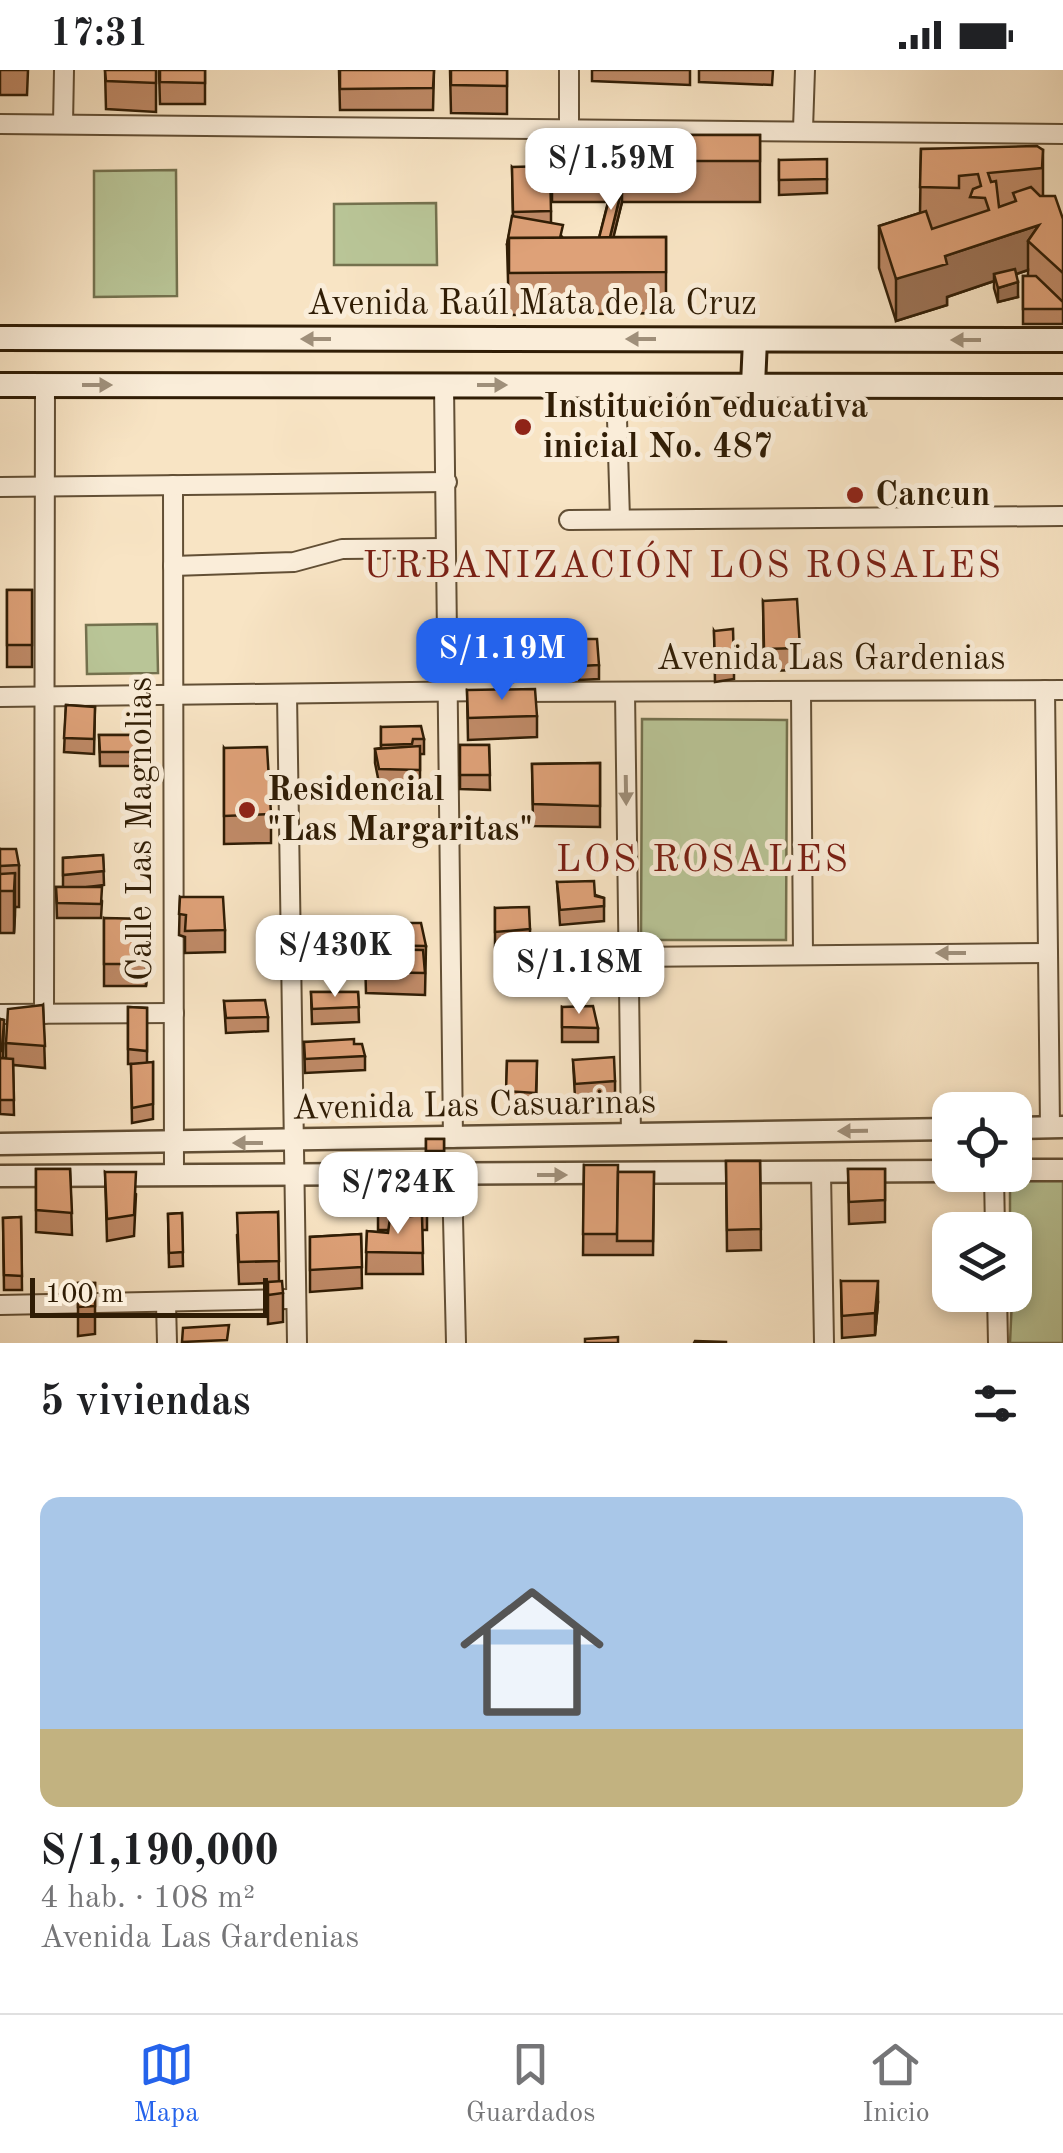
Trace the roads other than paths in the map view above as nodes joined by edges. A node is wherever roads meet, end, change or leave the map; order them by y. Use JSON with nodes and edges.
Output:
{"nodes":[{"id":1,"x":64,"y":70,"type":"edge"},
{"id":2,"x":569,"y":70,"type":"edge"},
{"id":3,"x":805,"y":70,"type":"edge"},
{"id":4,"x":0,"y":124,"type":"edge"},
{"id":5,"x":64,"y":124,"type":"junction"},
{"id":6,"x":569,"y":127,"type":"junction"},
{"id":7,"x":803,"y":129,"type":"junction"},
{"id":8,"x":1063,"y":134,"type":"edge"},
{"id":9,"x":0,"y":338,"type":"edge"},
{"id":10,"x":754,"y":340,"type":"junction"},
{"id":11,"x":1063,"y":340,"type":"edge"},
{"id":12,"x":0,"y":384,"type":"edge"},
{"id":13,"x":44,"y":385,"type":"junction"},
{"id":14,"x":444,"y":385,"type":"junction"},
{"id":15,"x":616,"y":385,"type":"junction"},
{"id":16,"x":753,"y":386,"type":"junction"},
{"id":17,"x":1063,"y":386,"type":"edge"},
{"id":18,"x":447,"y":482,"type":"junction"},
{"id":19,"x":173,"y":485,"type":"junction"},
{"id":20,"x":0,"y":487,"type":"edge"},
{"id":21,"x":45,"y":487,"type":"junction"},
{"id":22,"x":1063,"y":516,"type":"edge"},
{"id":23,"x":620,"y":518,"type":"junction"},
{"id":24,"x":568,"y":520,"type":"dead end"},
{"id":25,"x":445,"y":548,"type":"junction"},
{"id":26,"x":173,"y":566,"type":"junction"},
{"id":27,"x":1054,"y":690,"type":"edge"},
{"id":28,"x":445,"y":691,"type":"junction"},
{"id":29,"x":625,"y":692,"type":"junction"},
{"id":30,"x":802,"y":692,"type":"junction"},
{"id":31,"x":173,"y":694,"type":"junction"},
{"id":32,"x":287,"y":694,"type":"junction"},
{"id":33,"x":46,"y":696,"type":"junction"},
{"id":34,"x":0,"y":697,"type":"edge"},
{"id":35,"x":1048,"y":953,"type":"junction"},
{"id":36,"x":804,"y":954,"type":"junction"},
{"id":37,"x":628,"y":957,"type":"junction"},
{"id":38,"x":0,"y":1014,"type":"edge"},
{"id":39,"x":44,"y":1014,"type":"junction"},
{"id":40,"x":174,"y":1014,"type":"junction"},
{"id":41,"x":1056,"y":1127,"type":"edge"},
{"id":42,"x":932,"y":1129,"type":"edge"},
{"id":43,"x":630,"y":1134,"type":"junction"},
{"id":44,"x":453,"y":1138,"type":"junction"},
{"id":45,"x":174,"y":1143,"type":"junction"},
{"id":46,"x":294,"y":1143,"type":"junction"},
{"id":47,"x":0,"y":1144,"type":"edge"},
{"id":48,"x":1032,"y":1170,"type":"edge"},
{"id":49,"x":1063,"y":1170,"type":"edge"},
{"id":50,"x":932,"y":1171,"type":"edge"},
{"id":51,"x":174,"y":1172,"type":"junction"},
{"id":52,"x":294,"y":1174,"type":"junction"},
{"id":53,"x":821,"y":1174,"type":"junction"},
{"id":54,"x":0,"y":1176,"type":"edge"},
{"id":55,"x":452,"y":1176,"type":"junction"},
{"id":56,"x":296,"y":1298,"type":"junction"},
{"id":57,"x":166,"y":1303,"type":"junction"},
{"id":58,"x":0,"y":1304,"type":"edge"},
{"id":59,"x":997,"y":1312,"type":"edge"},
{"id":60,"x":167,"y":1343,"type":"edge"},
{"id":61,"x":297,"y":1343,"type":"edge"},
{"id":62,"x":456,"y":1343,"type":"edge"},
{"id":63,"x":824,"y":1343,"type":"edge"},
{"id":64,"x":998,"y":1343,"type":"edge"}],
"edges":[{"from":1,"to":5,"type":"street"},
{"from":2,"to":6,"type":"street"},
{"from":3,"to":7,"type":"street"},
{"from":4,"to":5,"type":"street"},
{"from":5,"to":6,"type":"street"},
{"from":6,"to":7,"type":"street"},
{"from":7,"to":8,"type":"street"},
{"from":10,"to":9,"type":"main road","name":"Avenida Raúl Mata de la Cruz","one_way":true},
{"from":11,"to":10,"type":"main road","name":"Avenida Raúl Mata de la Cruz","one_way":true},
{"from":10,"to":16,"type":"main road"},
{"from":12,"to":13,"type":"main road"},
{"from":13,"to":14,"type":"main road","one_way":true},
{"from":13,"to":21,"type":"street"},
{"from":14,"to":15,"type":"main road","one_way":true},
{"from":14,"to":18,"type":"street"},
{"from":15,"to":16,"type":"main road"},
{"from":15,"to":23,"type":"street"},
{"from":16,"to":17,"type":"main road"},
{"from":18,"to":19,"type":"street"},
{"from":18,"to":25,"type":"street"},
{"from":19,"to":21,"type":"street"},
{"from":19,"to":26,"type":"street","name":"Calle Las Magnolias"},
{"from":20,"to":21,"type":"street"},
{"from":21,"to":33,"type":"street"},
{"from":22,"to":23,"type":"street"},
{"from":23,"to":24,"type":"street"},
{"from":25,"to":26,"type":"street"},
{"from":25,"to":28,"type":"street"},
{"from":26,"to":31,"type":"street","name":"Calle Las Magnolias"},
{"from":27,"to":30,"type":"street","name":"Avenida Las Gardenias"},
{"from":27,"to":35,"type":"street"},
{"from":28,"to":29,"type":"street","name":"Avenida Las Gardenias"},
{"from":28,"to":32,"type":"street","name":"Avenida Las Gardenias"},
{"from":28,"to":44,"type":"street"},
{"from":29,"to":30,"type":"street","name":"Avenida Las Gardenias"},
{"from":29,"to":37,"type":"street","one_way":true},
{"from":30,"to":36,"type":"street"},
{"from":31,"to":32,"type":"street","name":"Avenida Las Gardenias"},
{"from":31,"to":33,"type":"street","name":"Avenida Las Gardenias"},
{"from":31,"to":40,"type":"street","name":"Calle Las Magnolias"},
{"from":32,"to":46,"type":"street"},
{"from":33,"to":34,"type":"street","name":"Avenida Las Gardenias"},
{"from":33,"to":39,"type":"street"},
{"from":35,"to":36,"type":"street","one_way":true},
{"from":35,"to":41,"type":"street"},
{"from":36,"to":37,"type":"street"},
{"from":37,"to":43,"type":"street"},
{"from":38,"to":39,"type":"street"},
{"from":39,"to":40,"type":"street"},
{"from":40,"to":45,"type":"street","name":"Calle Las Magnolias"},
{"from":42,"to":43,"type":"street","name":"Avenida Las Casuarinas","one_way":true},
{"from":43,"to":44,"type":"street","name":"Avenida Las Casuarinas"},
{"from":44,"to":46,"type":"street","name":"Avenida Las Casuarinas"},
{"from":46,"to":45,"type":"street","name":"Avenida Las Casuarinas","one_way":true},
{"from":45,"to":47,"type":"street","name":"Avenida Las Casuarinas"},
{"from":45,"to":51,"type":"street","name":"Calle Las Magnolias"},
{"from":46,"to":52,"type":"street"},
{"from":48,"to":49,"type":"street"},
{"from":50,"to":53,"type":"street","name":"Avenida Las Casuarinas"},
{"from":51,"to":52,"type":"street","name":"Avenida Las Casuarinas"},
{"from":51,"to":54,"type":"street","name":"Avenida Las Casuarinas"},
{"from":52,"to":55,"type":"street","name":"Avenida Las Casuarinas"},
{"from":52,"to":56,"type":"street"},
{"from":55,"to":53,"type":"street","name":"Avenida Las Casuarinas","one_way":true},
{"from":53,"to":63,"type":"street"},
{"from":55,"to":62,"type":"street"},
{"from":56,"to":57,"type":"street"},
{"from":56,"to":61,"type":"street"},
{"from":57,"to":58,"type":"street"},
{"from":57,"to":60,"type":"street"},
{"from":59,"to":64,"type":"street"}]}
